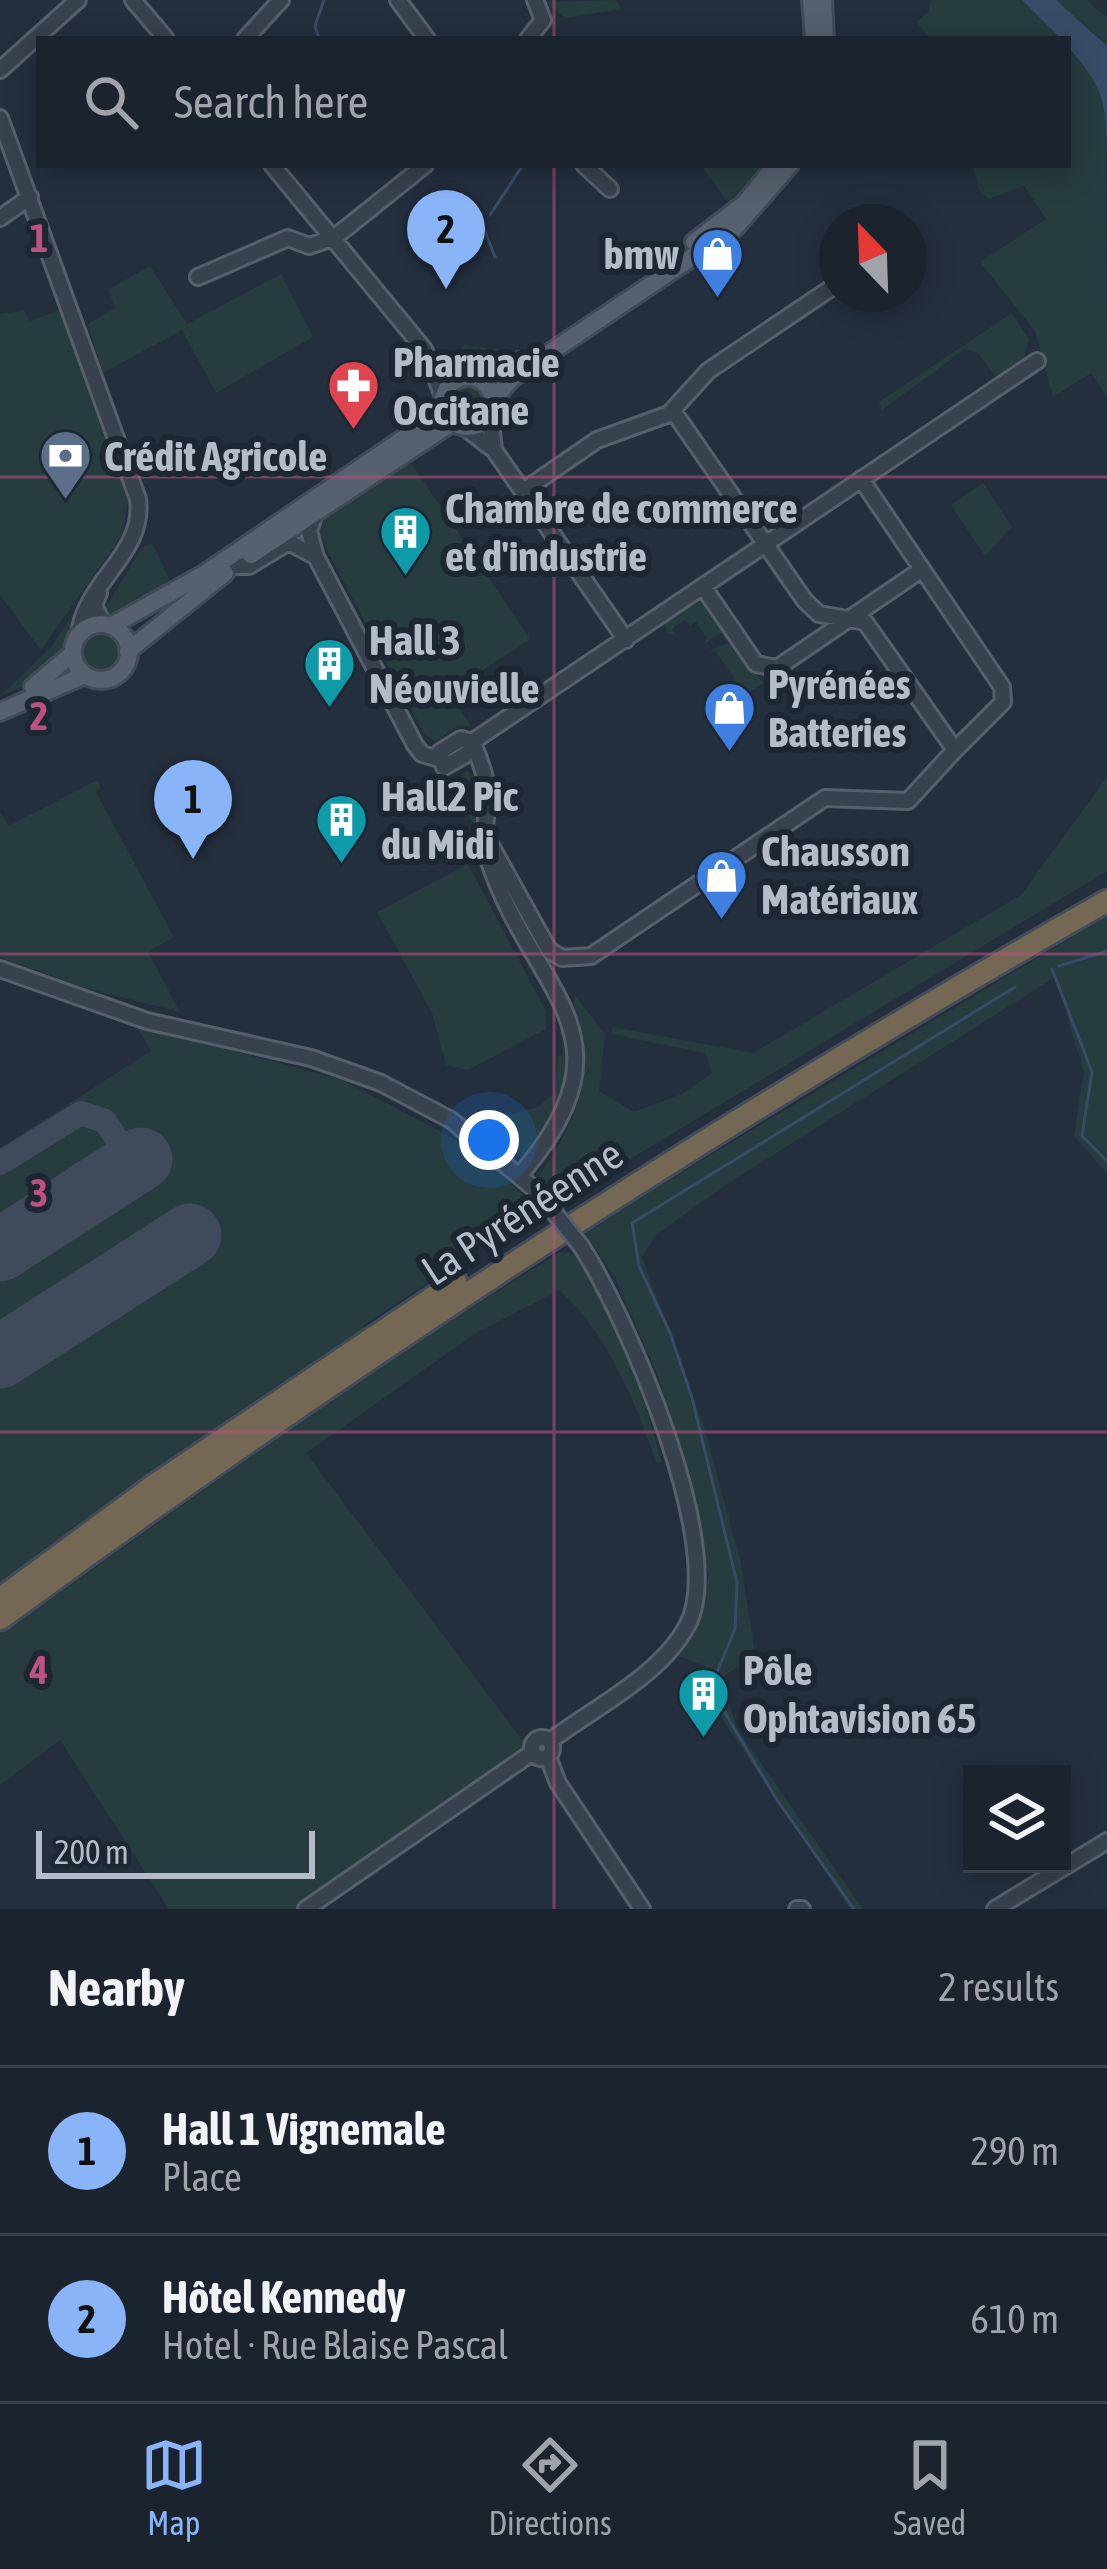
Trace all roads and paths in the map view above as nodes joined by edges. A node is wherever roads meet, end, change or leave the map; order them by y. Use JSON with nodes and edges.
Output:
{"nodes":[{"id":1,"x":78,"y":0,"type":"edge"},
{"id":2,"x":133,"y":0,"type":"edge"},
{"id":3,"x":281,"y":0,"type":"edge"},
{"id":4,"x":398,"y":0,"type":"edge"},
{"id":5,"x":535,"y":0,"type":"edge"},
{"id":6,"x":811,"y":0,"type":"edge"},
{"id":7,"x":824,"y":0,"type":"edge"},
{"id":8,"x":38,"y":36,"type":"edge"},
{"id":9,"x":163,"y":36,"type":"edge"},
{"id":10,"x":247,"y":36,"type":"edge"},
{"id":11,"x":425,"y":36,"type":"edge"},
{"id":12,"x":530,"y":36,"type":"edge"},
{"id":13,"x":814,"y":36,"type":"edge"},
{"id":14,"x":825,"y":36,"type":"edge"},
{"id":15,"x":36,"y":38,"type":"edge"},
{"id":16,"x":0,"y":70,"type":"edge"},
{"id":17,"x":0,"y":118,"type":"edge"},
{"id":18,"x":275,"y":168,"type":"edge"},
{"id":19,"x":421,"y":168,"type":"edge"},
{"id":20,"x":587,"y":168,"type":"edge"},
{"id":21,"x":774,"y":168,"type":"edge"},
{"id":22,"x":787,"y":168,"type":"edge"},
{"id":23,"x":610,"y":189,"type":"dead end"},
{"id":24,"x":30,"y":196,"type":"junction"},
{"id":25,"x":0,"y":218,"type":"edge"},
{"id":26,"x":335,"y":238,"type":"junction"},
{"id":27,"x":198,"y":277,"type":"dead end"},
{"id":28,"x":819,"y":296,"type":"edge"},
{"id":29,"x":432,"y":361,"type":"junction"},
{"id":30,"x":1037,"y":361,"type":"dead end"},
{"id":31,"x":474,"y":378,"type":"junction"},
{"id":32,"x":443,"y":400,"type":"junction"},
{"id":33,"x":492,"y":407,"type":"junction"},
{"id":34,"x":673,"y":411,"type":"junction"},
{"id":35,"x":459,"y":425,"type":"junction"},
{"id":36,"x":494,"y":450,"type":"junction"},
{"id":37,"x":861,"y":479,"type":"junction"},
{"id":38,"x":523,"y":491,"type":"junction"},
{"id":39,"x":315,"y":513,"type":"junction"},
{"id":40,"x":766,"y":545,"type":"junction"},
{"id":41,"x":316,"y":557,"type":"junction"},
{"id":42,"x":235,"y":566,"type":"junction"},
{"id":43,"x":921,"y":570,"type":"junction"},
{"id":44,"x":102,"y":583,"type":"junction"},
{"id":45,"x":704,"y":588,"type":"junction"},
{"id":46,"x":850,"y":617,"type":"junction"},
{"id":47,"x":107,"y":625,"type":"junction"},
{"id":48,"x":80,"y":634,"type":"junction"},
{"id":49,"x":626,"y":640,"type":"junction"},
{"id":50,"x":128,"y":651,"type":"junction"},
{"id":51,"x":73,"y":653,"type":"junction"},
{"id":52,"x":86,"y":676,"type":"junction"},
{"id":53,"x":0,"y":701,"type":"edge"},
{"id":54,"x":0,"y":712,"type":"edge"},
{"id":55,"x":473,"y":744,"type":"junction"},
{"id":56,"x":955,"y":750,"type":"junction"},
{"id":57,"x":439,"y":759,"type":"junction"},
{"id":58,"x":458,"y":764,"type":"junction"},
{"id":59,"x":481,"y":771,"type":"junction"},
{"id":60,"x":485,"y":835,"type":"junction"},
{"id":61,"x":1107,"y":885,"type":"edge"},
{"id":62,"x":1107,"y":901,"type":"edge"},
{"id":63,"x":0,"y":969,"type":"edge"},
{"id":64,"x":520,"y":1175,"type":"junction"},
{"id":65,"x":0,"y":1600,"type":"edge"},
{"id":66,"x":0,"y":1619,"type":"edge"},
{"id":67,"x":544,"y":1750,"type":"junction"},
{"id":68,"x":1107,"y":1841,"type":"edge"},
{"id":69,"x":307,"y":1909,"type":"edge"},
{"id":70,"x":642,"y":1909,"type":"edge"},
{"id":71,"x":995,"y":1909,"type":"edge"}],
"edges":[{"from":1,"to":8,"type":"street"},
{"from":2,"to":9,"type":"street"},
{"from":3,"to":10,"type":"street"},
{"from":4,"to":11,"type":"street"},
{"from":5,"to":12,"type":"street"},
{"from":6,"to":13,"type":"main road"},
{"from":7,"to":14,"type":"main road"},
{"from":15,"to":16,"type":"street"},
{"from":17,"to":24,"type":"street"},
{"from":18,"to":26,"type":"street"},
{"from":19,"to":26,"type":"street"},
{"from":20,"to":23,"type":"street"},
{"from":21,"to":31,"type":"main road"},
{"from":22,"to":33,"type":"main road"},
{"from":24,"to":25,"type":"street"},
{"from":24,"to":44,"type":"street"},
{"from":26,"to":27,"type":"street"},
{"from":26,"to":29,"type":"street"},
{"from":28,"to":34,"type":"street"},
{"from":29,"to":31,"type":"street"},
{"from":29,"to":32,"type":"street"},
{"from":30,"to":37,"type":"street"},
{"from":31,"to":32,"type":"main road"},
{"from":31,"to":33,"type":"main road"},
{"from":32,"to":35,"type":"main road"},
{"from":32,"to":47,"type":"main road"},
{"from":33,"to":35,"type":"main road"},
{"from":33,"to":36,"type":"street"},
{"from":34,"to":38,"type":"street"},
{"from":34,"to":40,"type":"street"},
{"from":35,"to":36,"type":"street"},
{"from":35,"to":39,"type":"main road"},
{"from":36,"to":38,"type":"street"},
{"from":37,"to":40,"type":"street"},
{"from":37,"to":43,"type":"street"},
{"from":38,"to":49,"type":"street"},
{"from":39,"to":41,"type":"street"},
{"from":39,"to":42,"type":"main road"},
{"from":40,"to":45,"type":"street"},
{"from":40,"to":46,"type":"street"},
{"from":41,"to":42,"type":"street"},
{"from":41,"to":57,"type":"street"},
{"from":42,"to":50,"type":"main road"},
{"from":43,"to":46,"type":"street"},
{"from":43,"to":56,"type":"street"},
{"from":44,"to":47,"type":"street"},
{"from":44,"to":48,"type":"street"},
{"from":45,"to":46,"type":"street"},
{"from":45,"to":49,"type":"street"},
{"from":46,"to":56,"type":"street"},
{"from":47,"to":48,"type":"main road"},
{"from":47,"to":50,"type":"main road"},
{"from":48,"to":51,"type":"main road"},
{"from":49,"to":55,"type":"street"},
{"from":50,"to":52,"type":"main road"},
{"from":51,"to":52,"type":"main road"},
{"from":51,"to":53,"type":"main road"},
{"from":52,"to":54,"type":"main road"},
{"from":55,"to":57,"type":"street"},
{"from":55,"to":58,"type":"street"},
{"from":55,"to":59,"type":"street"},
{"from":56,"to":60,"type":"street"},
{"from":57,"to":58,"type":"street"},
{"from":58,"to":59,"type":"street"},
{"from":59,"to":60,"type":"street"},
{"from":60,"to":64,"type":"street"},
{"from":61,"to":65,"type":"highway","name":"La Pyrénéenne"},
{"from":62,"to":66,"type":"highway","name":"La Pyrénéenne"},
{"from":63,"to":64,"type":"street"},
{"from":64,"to":67,"type":"street","bridge":true},
{"from":67,"to":69,"type":"street"},
{"from":67,"to":70,"type":"street"},
{"from":68,"to":71,"type":"street"}]}
